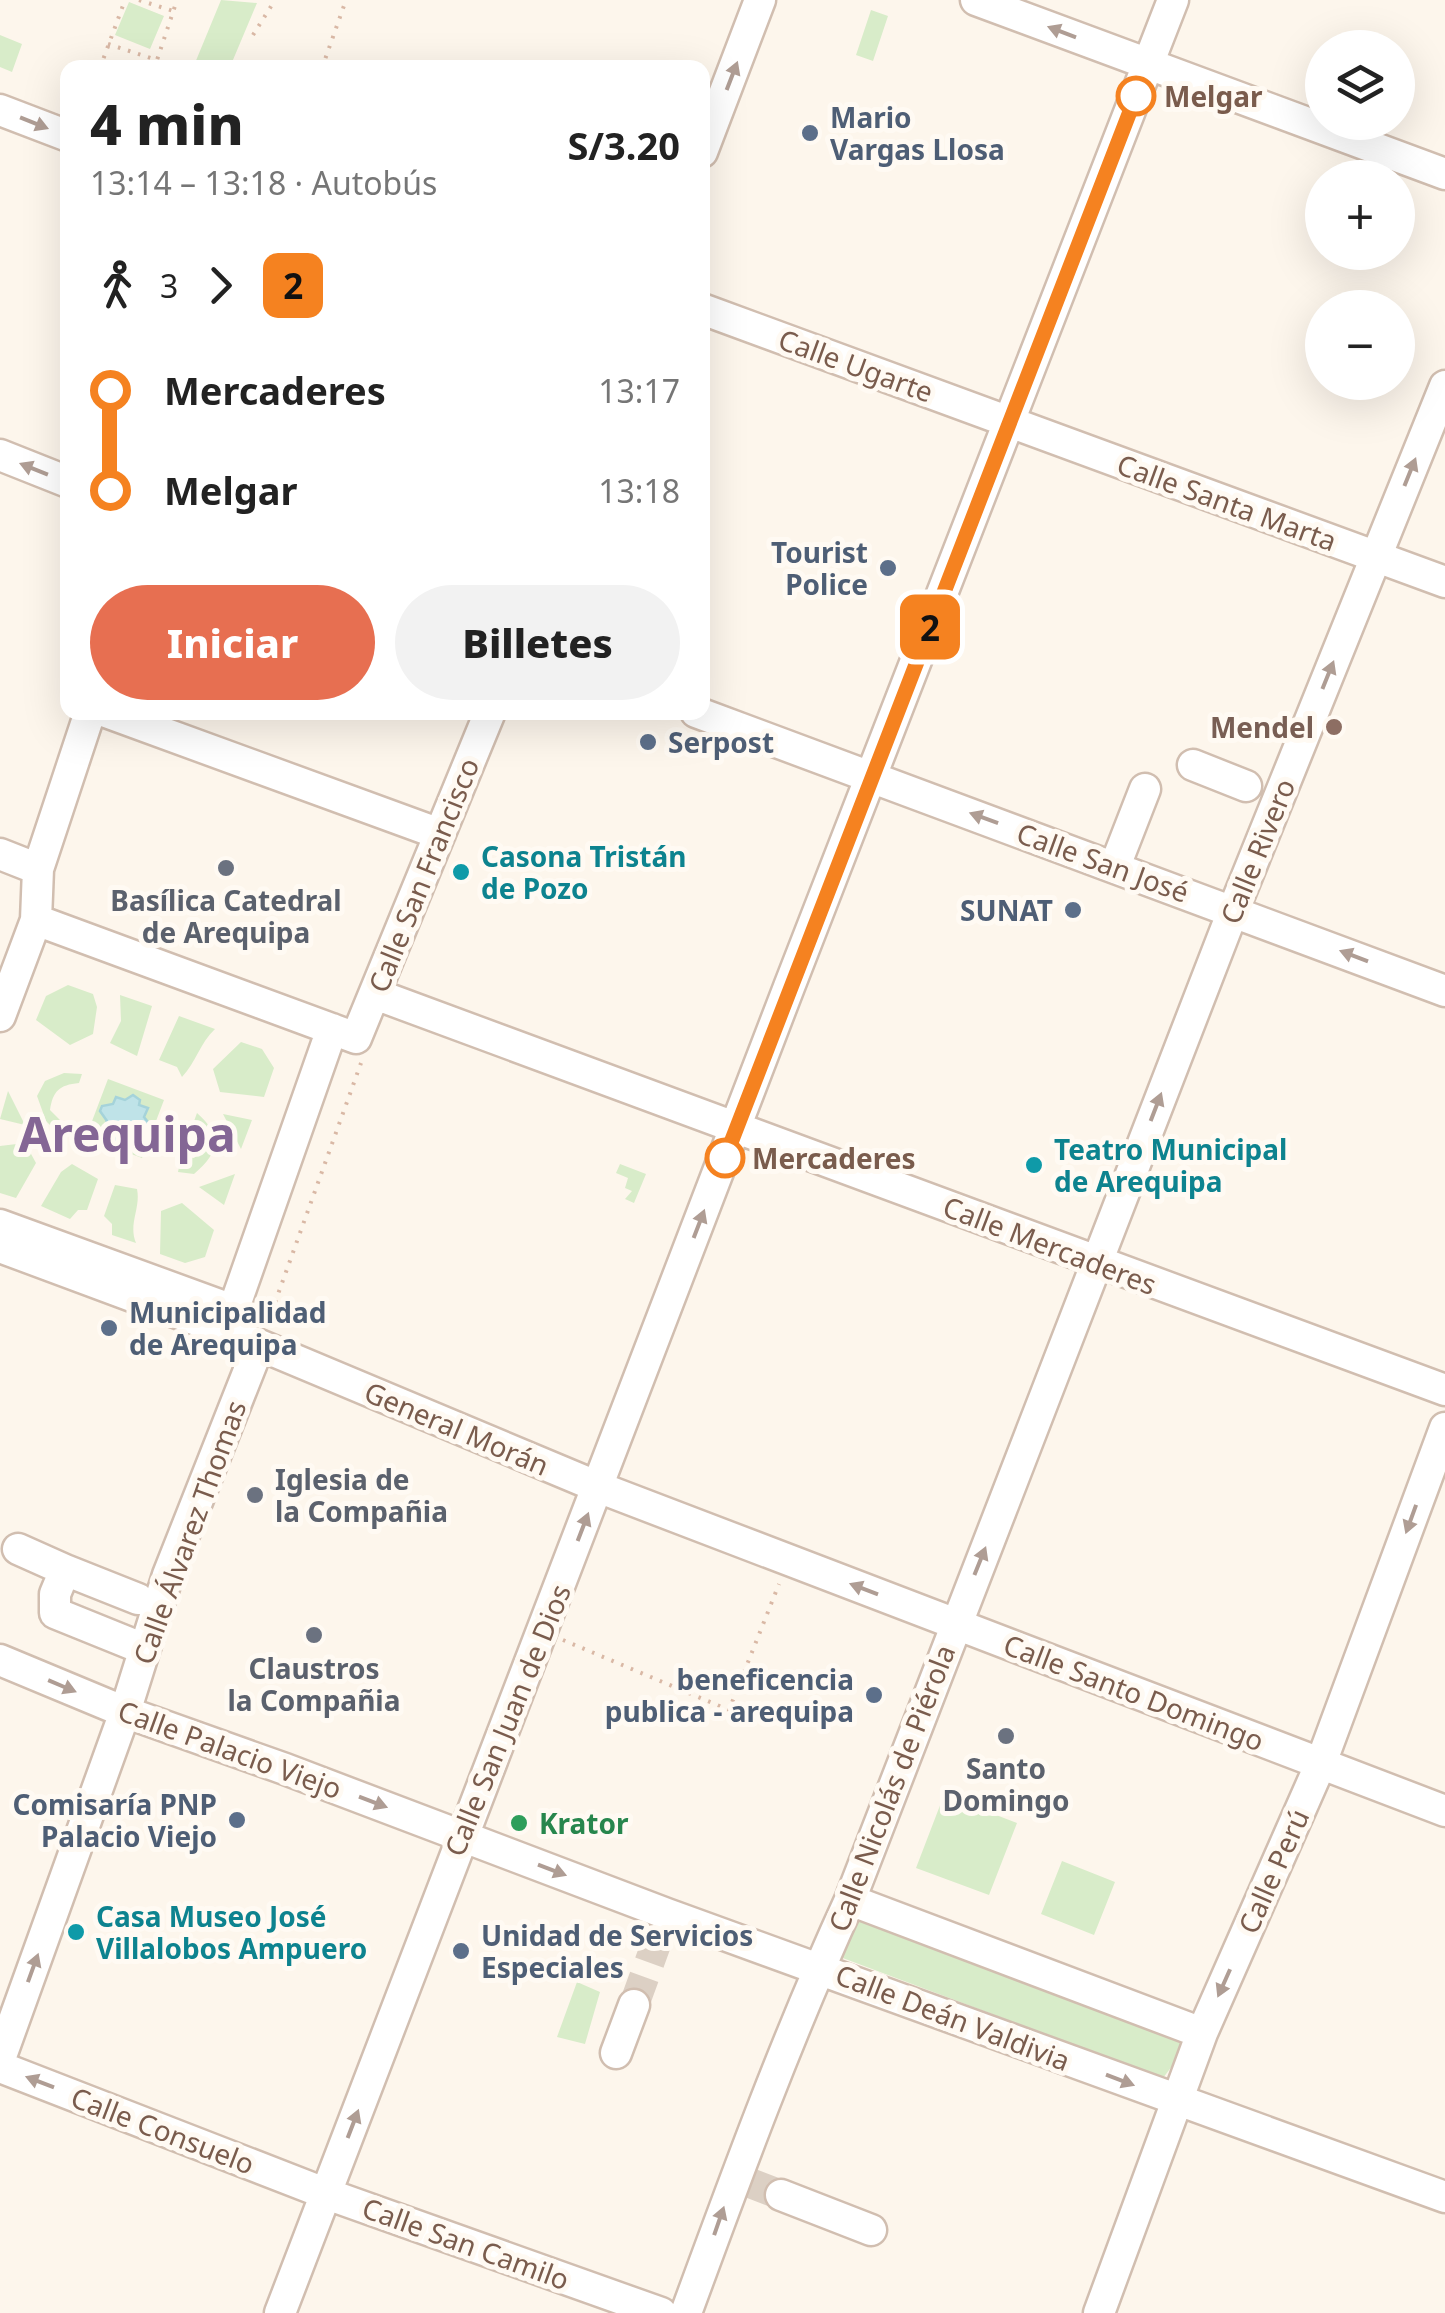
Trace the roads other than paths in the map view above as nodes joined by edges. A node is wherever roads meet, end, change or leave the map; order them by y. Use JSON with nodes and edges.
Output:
{"nodes":[{"id":1,"x":760,"y":0,"type":"edge"},
{"id":2,"x":976,"y":0,"type":"edge"},
{"id":3,"x":1173,"y":0,"type":"edge"},
{"id":4,"x":1148,"y":65,"type":"junction"},
{"id":5,"x":0,"y":110,"type":"edge"},
{"id":6,"x":710,"y":131,"type":"edge"},
{"id":7,"x":60,"y":133,"type":"edge"},
{"id":8,"x":1445,"y":174,"type":"edge"},
{"id":9,"x":710,"y":312,"type":"edge"},
{"id":10,"x":1445,"y":386,"type":"edge"},
{"id":11,"x":1009,"y":422,"type":"junction"},
{"id":12,"x":0,"y":456,"type":"edge"},
{"id":13,"x":60,"y":479,"type":"edge"},
{"id":14,"x":1376,"y":558,"type":"junction"},
{"id":15,"x":1445,"y":582,"type":"edge"},
{"id":16,"x":710,"y":717,"type":"edge"},
{"id":17,"x":87,"y":720,"type":"edge"},
{"id":18,"x":128,"y":720,"type":"edge"},
{"id":19,"x":487,"y":720,"type":"edge"},
{"id":20,"x":1192,"y":765,"type":"dead end"},
{"id":21,"x":872,"y":776,"type":"junction"},
{"id":22,"x":1145,"y":789,"type":"dead end"},
{"id":23,"x":1265,"y":793,"type":"junction"},
{"id":24,"x":440,"y":834,"type":"junction"},
{"id":25,"x":0,"y":854,"type":"edge"},
{"id":26,"x":1115,"y":866,"type":"junction"},
{"id":27,"x":38,"y":869,"type":"junction"},
{"id":28,"x":1233,"y":910,"type":"junction"},
{"id":29,"x":36,"y":920,"type":"junction"},
{"id":30,"x":1445,"y":990,"type":"edge"},
{"id":31,"x":375,"y":994,"type":"junction"},
{"id":32,"x":0,"y":1016,"type":"edge"},
{"id":33,"x":344,"y":1034,"type":"junction"},
{"id":34,"x":736,"y":1128,"type":"junction"},
{"id":35,"x":0,"y":1225,"type":"edge"},
{"id":36,"x":0,"y":1246,"type":"edge"},
{"id":37,"x":1096,"y":1263,"type":"junction"},
{"id":38,"x":229,"y":1321,"type":"junction"},
{"id":39,"x":259,"y":1345,"type":"junction"},
{"id":40,"x":1445,"y":1390,"type":"edge"},
{"id":41,"x":1445,"y":1428,"type":"edge"},
{"id":42,"x":599,"y":1487,"type":"junction"},
{"id":43,"x":18,"y":1549,"type":"dead end"},
{"id":44,"x":65,"y":1570,"type":"junction"},
{"id":45,"x":138,"y":1598,"type":"dead end"},
{"id":46,"x":955,"y":1624,"type":"junction"},
{"id":47,"x":144,"y":1649,"type":"junction"},
{"id":48,"x":0,"y":1660,"type":"edge"},
{"id":49,"x":124,"y":1712,"type":"junction"},
{"id":50,"x":1321,"y":1763,"type":"junction"},
{"id":51,"x":1445,"y":1811,"type":"edge"},
{"id":52,"x":461,"y":1836,"type":"junction"},
{"id":53,"x":850,"y":1900,"type":"junction"},
{"id":54,"x":819,"y":1967,"type":"junction"},
{"id":55,"x":634,"y":2005,"type":"tunnel mouth"},
{"id":56,"x":1202,"y":2033,"type":"junction"},
{"id":57,"x":616,"y":2052,"type":"dead end"},
{"id":58,"x":0,"y":2063,"type":"edge"},
{"id":59,"x":1176,"y":2102,"type":"junction"},
{"id":60,"x":327,"y":2194,"type":"junction"},
{"id":61,"x":781,"y":2194,"type":"tunnel mouth"},
{"id":62,"x":1445,"y":2197,"type":"edge"},
{"id":63,"x":870,"y":2230,"type":"dead end"},
{"id":64,"x":280,"y":2313,"type":"edge"},
{"id":65,"x":660,"y":2313,"type":"edge"},
{"id":66,"x":686,"y":2313,"type":"edge"},
{"id":67,"x":1100,"y":2313,"type":"edge"}],
"edges":[{"from":6,"to":1,"type":"street","one_way":true},
{"from":4,"to":2,"type":"street","one_way":true},
{"from":3,"to":4,"type":"street","name":"Calle San Juan de Dios"},
{"from":4,"to":8,"type":"street"},
{"from":4,"to":11,"type":"street","name":"Calle San Juan de Dios"},
{"from":5,"to":7,"type":"street","one_way":true},
{"from":9,"to":11,"type":"street","name":"Calle Ugarte"},
{"from":14,"to":10,"type":"street","name":"Calle Rivero","one_way":true},
{"from":11,"to":14,"type":"street","name":"Calle Santa Marta"},
{"from":11,"to":21,"type":"street","name":"Calle San Juan de Dios"},
{"from":13,"to":12,"type":"street","one_way":true},
{"from":14,"to":15,"type":"street","name":"Calle Santa Marta"},
{"from":23,"to":14,"type":"street","name":"Calle Rivero","one_way":true},
{"from":16,"to":21,"type":"street","name":"Calle San José"},
{"from":17,"to":27,"type":"street"},
{"from":18,"to":24,"type":"street"},
{"from":19,"to":24,"type":"street","name":"Calle San Francisco"},
{"from":20,"to":23,"type":"street"},
{"from":26,"to":21,"type":"street","name":"Calle San José","one_way":true},
{"from":21,"to":34,"type":"street","name":"Calle San Juan de Dios"},
{"from":22,"to":26,"type":"street"},
{"from":23,"to":28,"type":"street","name":"Calle Rivero"},
{"from":24,"to":31,"type":"street","name":"Calle San Francisco"},
{"from":25,"to":27,"type":"street"},
{"from":26,"to":28,"type":"street","name":"Calle San José"},
{"from":27,"to":29,"type":"street"},
{"from":30,"to":28,"type":"street","name":"Calle San José","one_way":true},
{"from":37,"to":28,"type":"street","name":"Calle Rivero","one_way":true},
{"from":29,"to":32,"type":"street"},
{"from":29,"to":33,"type":"street"},
{"from":31,"to":33,"type":"street","name":"Calle San Francisco"},
{"from":31,"to":34,"type":"street","name":"Calle Mercaderes"},
{"from":33,"to":38,"type":"street","name":"Calle San Francisco"},
{"from":34,"to":37,"type":"street","name":"Calle Mercaderes"},
{"from":42,"to":34,"type":"street","name":"Calle San Juan de Dios","one_way":true},
{"from":35,"to":38,"type":"street"},
{"from":36,"to":38,"type":"street"},
{"from":37,"to":40,"type":"street","name":"Calle Mercaderes"},
{"from":46,"to":37,"type":"street","name":"Calle Nicolás de Piérola","one_way":true},
{"from":38,"to":39,"type":"street","name":"General Morán"},
{"from":39,"to":42,"type":"street","name":"General Morán"},
{"from":39,"to":47,"type":"street","name":"Calle Álvarez Thomas"},
{"from":41,"to":50,"type":"street","name":"Calle Perú","one_way":true},
{"from":46,"to":42,"type":"street","name":"Calle Santo Domingo","one_way":true},
{"from":52,"to":42,"type":"street","name":"Calle San Juan de Dios","one_way":true},
{"from":43,"to":44,"type":"street"},
{"from":44,"to":45,"type":"street"},
{"from":44,"to":47,"type":"street"},
{"from":46,"to":50,"type":"street","name":"Calle Santo Domingo"},
{"from":46,"to":53,"type":"street","name":"Calle Nicolás de Piérola"},
{"from":47,"to":49,"type":"street","name":"Calle Álvarez Thomas"},
{"from":48,"to":49,"type":"street","name":"Calle Palacio Viejo","one_way":true},
{"from":49,"to":52,"type":"street","name":"Calle Palacio Viejo","one_way":true},
{"from":58,"to":49,"type":"street","name":"Calle Álvarez Thomas","one_way":true},
{"from":50,"to":51,"type":"street","name":"Calle Santo Domingo"},
{"from":50,"to":56,"type":"street","name":"Calle Perú","one_way":true},
{"from":52,"to":54,"type":"street","name":"Calle Deán Valdivia","one_way":true},
{"from":60,"to":52,"type":"street","name":"Calle San Juan de Dios","one_way":true},
{"from":53,"to":54,"type":"street","name":"Calle Nicolás de Piérola"},
{"from":53,"to":56,"type":"street"},
{"from":54,"to":59,"type":"street","name":"Calle Deán Valdivia","one_way":true},
{"from":66,"to":54,"type":"street","name":"Calle Nicolás de Piérola","one_way":true},
{"from":55,"to":57,"type":"street"},
{"from":56,"to":59,"type":"street","name":"Calle Perú"},
{"from":60,"to":58,"type":"street","name":"Calle Consuelo","one_way":true},
{"from":59,"to":62,"type":"street","name":"Calle Deán Valdivia"},
{"from":59,"to":67,"type":"street","name":"Calle Perú"},
{"from":60,"to":64,"type":"street","name":"Calle San Juan de Dios"},
{"from":60,"to":65,"type":"street","name":"Calle San Camilo"},
{"from":61,"to":63,"type":"street"}]}
